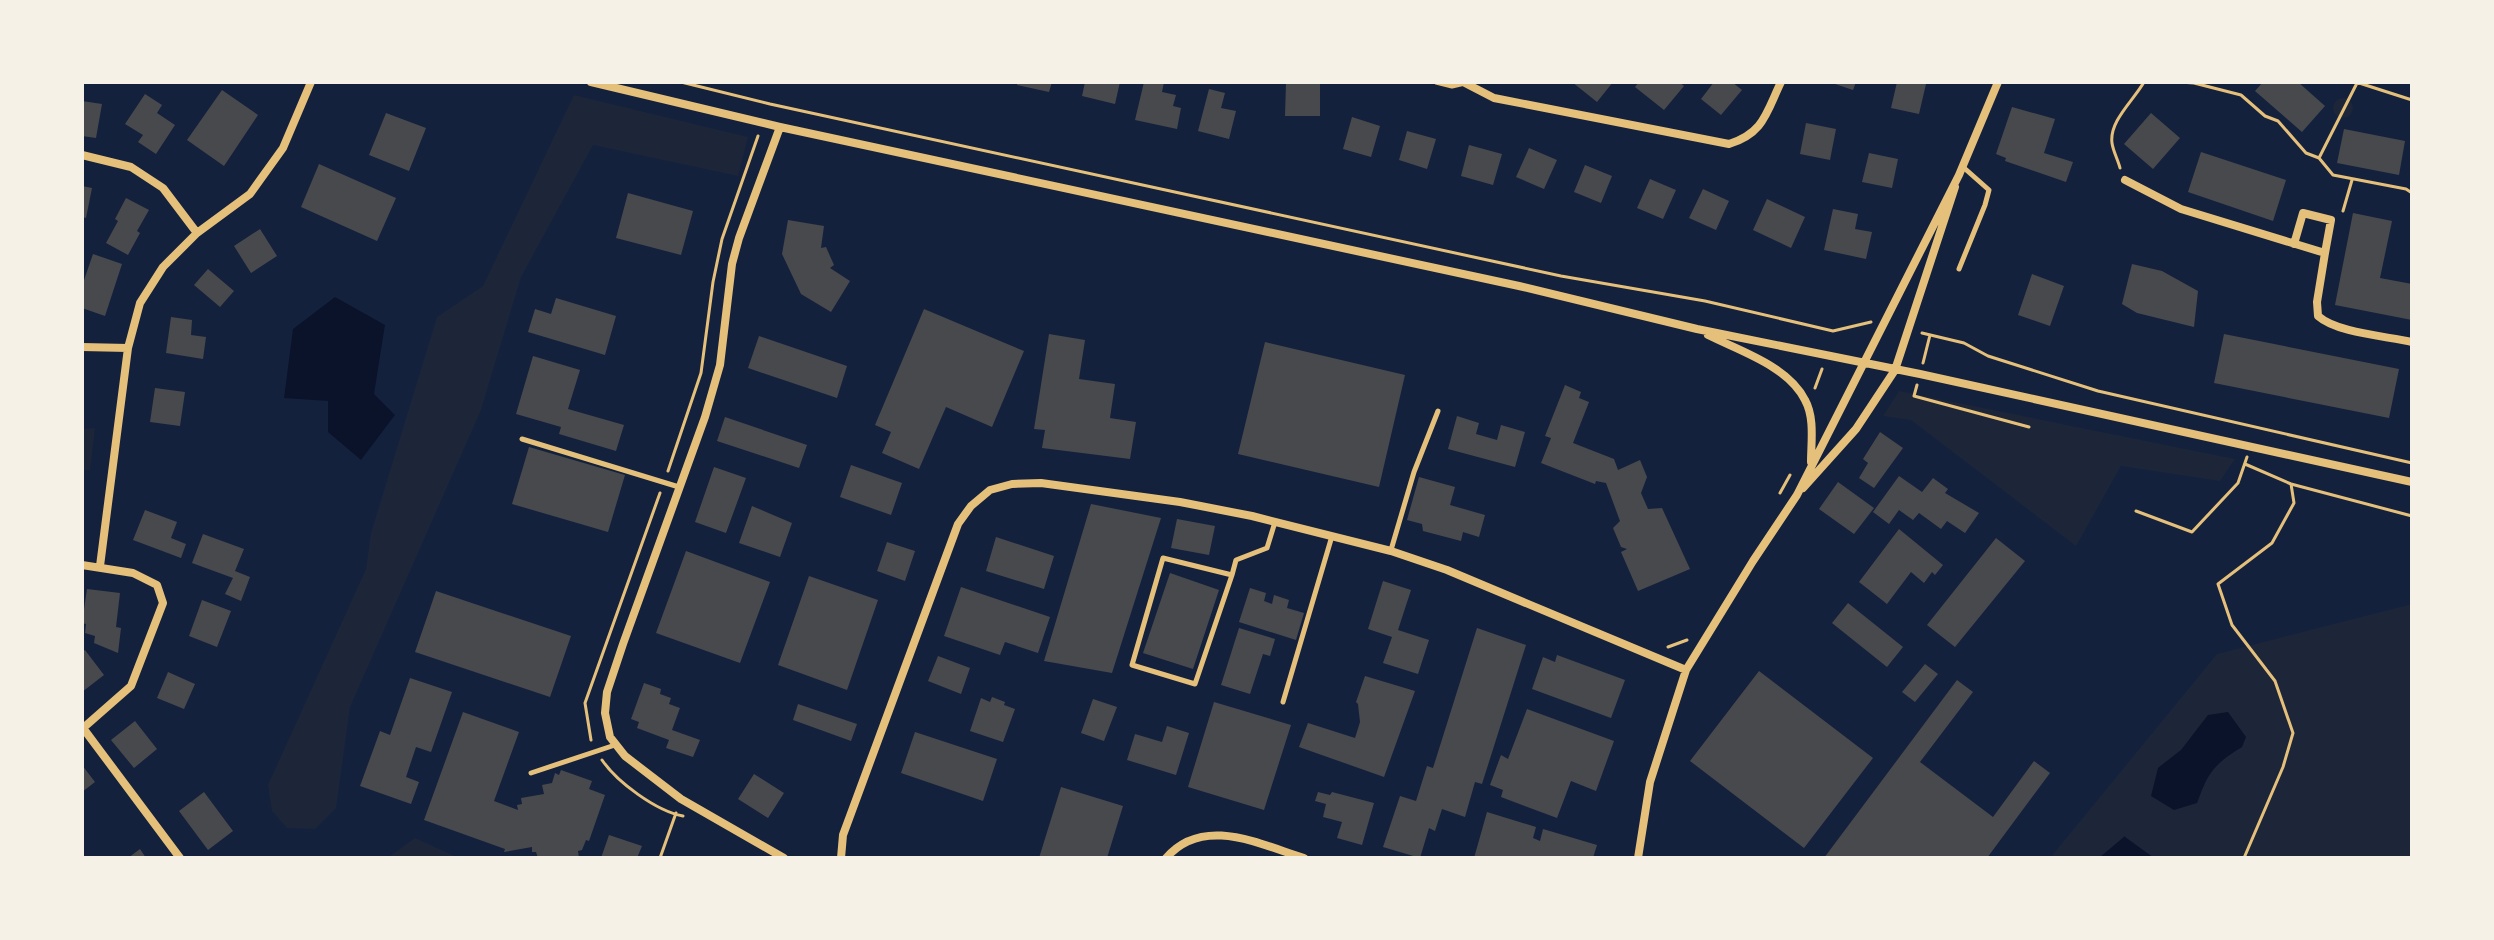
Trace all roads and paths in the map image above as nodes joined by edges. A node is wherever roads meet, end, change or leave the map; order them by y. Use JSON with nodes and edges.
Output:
{"nodes":[{"id":1,"x":311,"y":82,"type":"edge"},
{"id":2,"x":591,"y":82,"type":"edge"},
{"id":3,"x":681,"y":82,"type":"edge"},
{"id":4,"x":1436,"y":82,"type":"edge"},
{"id":5,"x":1781,"y":82,"type":"edge"},
{"id":6,"x":1998,"y":82,"type":"edge"},
{"id":7,"x":2144,"y":82,"type":"edge"},
{"id":8,"x":2180,"y":82,"type":"edge"},
{"id":9,"x":2356,"y":82,"type":"edge"},
{"id":10,"x":1465,"y":83,"type":"edge"},
{"id":11,"x":2412,"y":100,"type":"edge"},
{"id":12,"x":780,"y":127,"type":"junction"},
{"id":13,"x":82,"y":155,"type":"edge"},
{"id":14,"x":2319,"y":158,"type":"junction"},
{"id":15,"x":1960,"y":171,"type":"junction"},
{"id":16,"x":2125,"y":180,"type":"joint"},
{"id":17,"x":2352,"y":180,"type":"junction"},
{"id":18,"x":2412,"y":193,"type":"edge"},
{"id":19,"x":2331,"y":220,"type":"junction"},
{"id":20,"x":197,"y":233,"type":"junction"},
{"id":21,"x":2294,"y":244,"type":"junction"},
{"id":22,"x":2325,"y":253,"type":"junction"},
{"id":23,"x":1959,"y":269,"type":"dead end"},
{"id":24,"x":1885,"y":325,"type":"junction"},
{"id":25,"x":1697,"y":329,"type":"junction"},
{"id":26,"x":1909,"y":330,"type":"junction"},
{"id":27,"x":1833,"y":331,"type":"junction"},
{"id":28,"x":2412,"y":342,"type":"edge"},
{"id":29,"x":82,"y":347,"type":"edge"},
{"id":30,"x":128,"y":348,"type":"junction"},
{"id":31,"x":1826,"y":356,"type":"junction"},
{"id":32,"x":1864,"y":364,"type":"junction"},
{"id":33,"x":1895,"y":370,"type":"junction"},
{"id":34,"x":1806,"y":401,"type":"junction"},
{"id":35,"x":1438,"y":411,"type":"dead end"},
{"id":36,"x":522,"y":439,"type":"dead end"},
{"id":37,"x":2250,"y":446,"type":"junction"},
{"id":38,"x":2412,"y":463,"type":"edge"},
{"id":39,"x":2245,"y":464,"type":"junction"},
{"id":40,"x":1810,"y":466,"type":"junction"},
{"id":41,"x":1790,"y":475,"type":"dead end"},
{"id":42,"x":2412,"y":482,"type":"edge"},
{"id":43,"x":2291,"y":484,"type":"junction"},
{"id":44,"x":680,"y":487,"type":"junction"},
{"id":45,"x":1797,"y":495,"type":"junction"},
{"id":46,"x":1776,"y":502,"type":"dead end"},
{"id":47,"x":2136,"y":511,"type":"dead end"},
{"id":48,"x":2412,"y":516,"type":"edge"},
{"id":49,"x":1275,"y":522,"type":"junction"},
{"id":50,"x":1332,"y":536,"type":"junction"},
{"id":51,"x":1391,"y":551,"type":"junction"},
{"id":52,"x":82,"y":565,"type":"edge"},
{"id":53,"x":100,"y":566,"type":"junction"},
{"id":54,"x":1232,"y":575,"type":"junction"},
{"id":55,"x":1691,"y":637,"type":"dead end"},
{"id":56,"x":1660,"y":647,"type":"dead end"},
{"id":57,"x":1686,"y":670,"type":"junction"},
{"id":58,"x":1283,"y":702,"type":"dead end"},
{"id":59,"x":83,"y":728,"type":"edge"},
{"id":60,"x":616,"y":745,"type":"junction"},
{"id":61,"x":531,"y":773,"type":"dead end"},
{"id":62,"x":681,"y":799,"type":"junction"},
{"id":63,"x":180,"y":858,"type":"edge"},
{"id":64,"x":660,"y":858,"type":"edge"},
{"id":65,"x":784,"y":858,"type":"edge"},
{"id":66,"x":841,"y":858,"type":"edge"},
{"id":67,"x":1166,"y":858,"type":"edge"},
{"id":68,"x":1304,"y":858,"type":"edge"},
{"id":69,"x":1638,"y":858,"type":"edge"},
{"id":70,"x":2244,"y":858,"type":"edge"}],
"edges":[{"from":1,"to":20,"type":"street"},
{"from":2,"to":12,"type":"street"},
{"from":3,"to":27,"type":"path"},
{"from":4,"to":10,"type":"lane"},
{"from":5,"to":10,"type":"street"},
{"from":6,"to":15,"type":"street"},
{"from":7,"to":16,"type":"path"},
{"from":8,"to":14,"type":"path"},
{"from":9,"to":11,"type":"path"},
{"from":9,"to":14,"type":"path"},
{"from":12,"to":25,"type":"street"},
{"from":12,"to":44,"type":"street"},
{"from":13,"to":20,"type":"street"},
{"from":14,"to":17,"type":"path"},
{"from":15,"to":23,"type":"lane"},
{"from":15,"to":24,"type":"street"},
{"from":15,"to":26,"type":"street"},
{"from":16,"to":21,"type":"street"},
{"from":17,"to":18,"type":"path"},
{"from":17,"to":19,"type":"path"},
{"from":19,"to":21,"type":"street"},
{"from":19,"to":22,"type":"street"},
{"from":20,"to":30,"type":"street"},
{"from":21,"to":22,"type":"street"},
{"from":22,"to":28,"type":"street"},
{"from":24,"to":27,"type":"path"},
{"from":24,"to":32,"type":"street"},
{"from":25,"to":31,"type":"street"},
{"from":25,"to":34,"type":"street"},
{"from":26,"to":33,"type":"street"},
{"from":26,"to":38,"type":"path"},
{"from":27,"to":31,"type":"path"},
{"from":29,"to":30,"type":"street"},
{"from":30,"to":53,"type":"street"},
{"from":31,"to":32,"type":"street"},
{"from":31,"to":34,"type":"path"},
{"from":32,"to":33,"type":"street"},
{"from":32,"to":40,"type":"street"},
{"from":33,"to":37,"type":"street"},
{"from":33,"to":45,"type":"street"},
{"from":34,"to":40,"type":"street"},
{"from":35,"to":51,"type":"lane"},
{"from":36,"to":44,"type":"lane"},
{"from":37,"to":39,"type":"path"},
{"from":37,"to":42,"type":"street"},
{"from":39,"to":43,"type":"path"},
{"from":39,"to":47,"type":"path"},
{"from":40,"to":45,"type":"street"},
{"from":41,"to":46,"type":"path"},
{"from":43,"to":48,"type":"path"},
{"from":43,"to":70,"type":"path"},
{"from":44,"to":60,"type":"street"},
{"from":45,"to":57,"type":"street"},
{"from":49,"to":50,"type":"street"},
{"from":49,"to":54,"type":"lane"},
{"from":49,"to":66,"type":"street"},
{"from":50,"to":51,"type":"street"},
{"from":50,"to":58,"type":"lane"},
{"from":51,"to":57,"type":"street"},
{"from":52,"to":53,"type":"street"},
{"from":53,"to":59,"type":"street"},
{"from":54,"to":54,"type":"lane"},
{"from":55,"to":56,"type":"path"},
{"from":57,"to":69,"type":"street"},
{"from":59,"to":63,"type":"street"},
{"from":60,"to":61,"type":"lane"},
{"from":60,"to":62,"type":"street"},
{"from":62,"to":64,"type":"path"},
{"from":62,"to":65,"type":"street"},
{"from":67,"to":68,"type":"street"}]}
